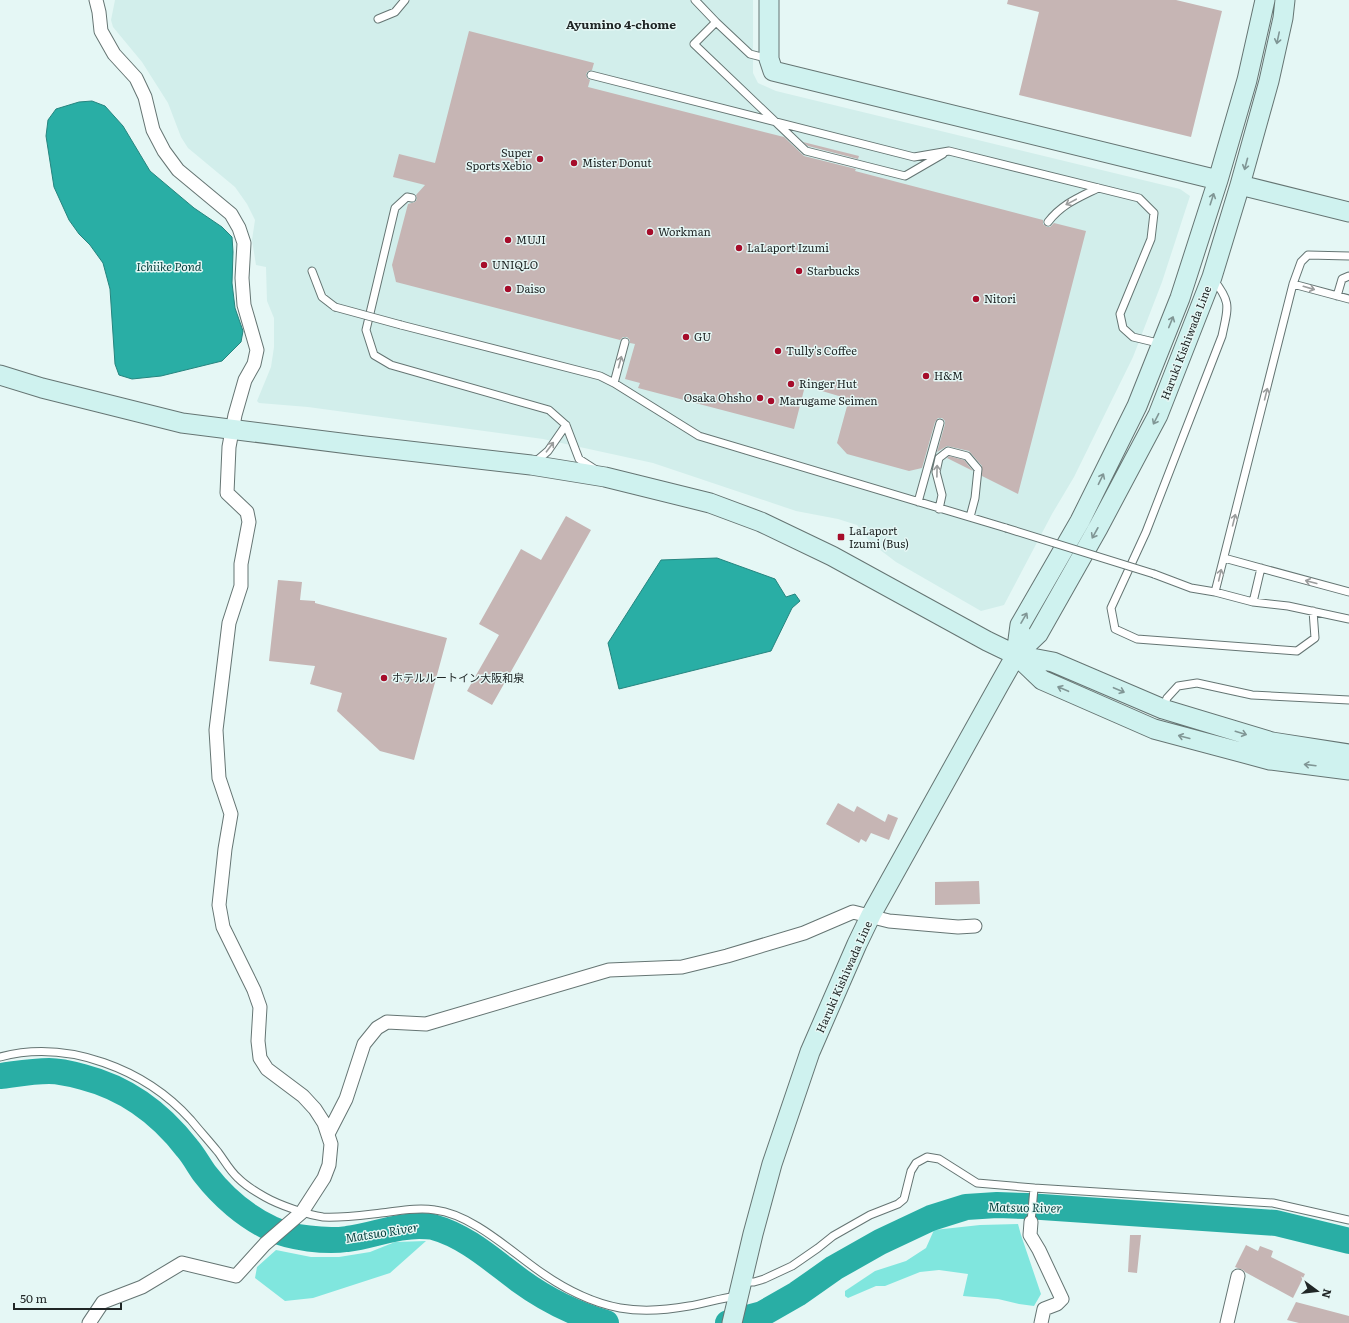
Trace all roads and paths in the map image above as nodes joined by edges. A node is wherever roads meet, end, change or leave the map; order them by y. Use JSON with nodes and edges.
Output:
{"nodes":[{"id":1,"x":96,"y":0,"type":"edge"},
{"id":2,"x":405,"y":0,"type":"edge"},
{"id":3,"x":695,"y":0,"type":"edge"},
{"id":4,"x":769,"y":0,"type":"edge"},
{"id":5,"x":1265,"y":0,"type":"edge"},
{"id":6,"x":1285,"y":0,"type":"edge"},
{"id":7,"x":378,"y":19,"type":"dead end"},
{"id":8,"x":716,"y":22,"type":"junction"},
{"id":9,"x":769,"y":59,"type":"junction"},
{"id":10,"x":591,"y":76,"type":"dead end"},
{"id":11,"x":949,"y":151,"type":"junction"},
{"id":12,"x":1218,"y":180,"type":"junction"},
{"id":13,"x":1240,"y":186,"type":"junction"},
{"id":14,"x":1098,"y":188,"type":"junction"},
{"id":15,"x":412,"y":198,"type":"dead end"},
{"id":16,"x":1349,"y":212,"type":"edge"},
{"id":17,"x":1048,"y":222,"type":"dead end"},
{"id":18,"x":1349,"y":256,"type":"edge"},
{"id":19,"x":312,"y":270,"type":"dead end"},
{"id":20,"x":1349,"y":276,"type":"edge"},
{"id":21,"x":1212,"y":277,"type":"junction"},
{"id":22,"x":1293,"y":284,"type":"junction"},
{"id":23,"x":1337,"y":296,"type":"junction"},
{"id":24,"x":1349,"y":299,"type":"edge"},
{"id":25,"x":625,"y":342,"type":"dead end"},
{"id":26,"x":1162,"y":344,"type":"junction"},
{"id":27,"x":0,"y":375,"type":"edge"},
{"id":28,"x":614,"y":383,"type":"junction"},
{"id":29,"x":940,"y":423,"type":"dead end"},
{"id":30,"x":566,"y":425,"type":"junction"},
{"id":31,"x":232,"y":430,"type":"junction"},
{"id":32,"x":531,"y":465,"type":"junction"},
{"id":33,"x":605,"y":476,"type":"junction"},
{"id":34,"x":918,"y":502,"type":"junction"},
{"id":35,"x":939,"y":508,"type":"junction"},
{"id":36,"x":970,"y":517,"type":"junction"},
{"id":37,"x":1224,"y":558,"type":"junction"},
{"id":38,"x":1261,"y":568,"type":"junction"},
{"id":39,"x":1216,"y":592,"type":"junction"},
{"id":40,"x":1349,"y":592,"type":"edge"},
{"id":41,"x":1253,"y":602,"type":"junction"},
{"id":42,"x":1313,"y":611,"type":"junction"},
{"id":43,"x":1349,"y":619,"type":"edge"},
{"id":44,"x":1016,"y":655,"type":"junction"},
{"id":45,"x":1349,"y":700,"type":"edge"},
{"id":46,"x":1163,"y":709,"type":"junction"},
{"id":47,"x":1349,"y":754,"type":"edge"},
{"id":48,"x":1349,"y":770,"type":"edge"},
{"id":49,"x":871,"y":915,"type":"junction"},
{"id":50,"x":975,"y":926,"type":"dead end"},
{"id":51,"x":0,"y":1057,"type":"edge"},
{"id":52,"x":328,"y":1134,"type":"junction"},
{"id":53,"x":1034,"y":1190,"type":"junction"},
{"id":54,"x":302,"y":1212,"type":"junction"},
{"id":55,"x":1349,"y":1220,"type":"edge"},
{"id":56,"x":1031,"y":1222,"type":"joint"},
{"id":57,"x":1238,"y":1276,"type":"dead end"},
{"id":58,"x":737,"y":1302,"type":"edge"},
{"id":59,"x":90,"y":1323,"type":"edge"},
{"id":60,"x":1041,"y":1323,"type":"edge"},
{"id":61,"x":1227,"y":1323,"type":"edge"}],
"edges":[{"from":1,"to":31,"type":"street"},
{"from":2,"to":7,"type":"lane"},
{"from":3,"to":8,"type":"lane"},
{"from":4,"to":9,"type":"street"},
{"from":5,"to":12,"type":"street","name":"Haruki Kishiwada Line"},
{"from":6,"to":13,"type":"street","name":"Haruki Kishiwada Line","one_way":true},
{"from":8,"to":9,"type":"lane"},
{"from":8,"to":11,"type":"lane"},
{"from":9,"to":12,"type":"street"},
{"from":10,"to":11,"type":"lane"},
{"from":11,"to":14,"type":"lane"},
{"from":26,"to":12,"type":"street","name":"Haruki Kishiwada Line","one_way":true},
{"from":13,"to":16,"type":"street"},
{"from":13,"to":21,"type":"street","name":"Haruki Kishiwada Line"},
{"from":14,"to":17,"type":"lane","one_way":true},
{"from":14,"to":26,"type":"lane"},
{"from":15,"to":30,"type":"lane"},
{"from":18,"to":22,"type":"lane"},
{"from":19,"to":28,"type":"lane","bridge":true},
{"from":20,"to":23,"type":"lane"},
{"from":21,"to":42,"type":"lane"},
{"from":21,"to":44,"type":"street","name":"Haruki Kishiwada Line","one_way":true},
{"from":22,"to":23,"type":"lane","one_way":true},
{"from":37,"to":22,"type":"lane","one_way":true},
{"from":23,"to":24,"type":"lane"},
{"from":28,"to":25,"type":"lane","one_way":true},
{"from":44,"to":26,"type":"street","name":"Haruki Kishiwada Line","one_way":true},
{"from":27,"to":31,"type":"street"},
{"from":28,"to":34,"type":"lane"},
{"from":29,"to":34,"type":"lane"},
{"from":32,"to":30,"type":"lane","one_way":true},
{"from":30,"to":33,"type":"lane"},
{"from":31,"to":32,"type":"street"},
{"from":31,"to":52,"type":"street"},
{"from":32,"to":33,"type":"street"},
{"from":33,"to":44,"type":"street"},
{"from":34,"to":35,"type":"lane"},
{"from":35,"to":36,"type":"lane"},
{"from":35,"to":36,"type":"lane","one_way":true},
{"from":36,"to":39,"type":"lane","bridge":true},
{"from":37,"to":38,"type":"lane"},
{"from":39,"to":37,"type":"lane","one_way":true},
{"from":40,"to":38,"type":"lane","one_way":true},
{"from":38,"to":41,"type":"lane"},
{"from":39,"to":41,"type":"lane"},
{"from":41,"to":42,"type":"lane"},
{"from":42,"to":43,"type":"lane"},
{"from":44,"to":46,"type":"street","one_way":true},
{"from":48,"to":44,"type":"street","one_way":true},
{"from":44,"to":49,"type":"street","name":"Haruki Kishiwada Line"},
{"from":45,"to":46,"type":"lane"},
{"from":46,"to":47,"type":"street","one_way":true},
{"from":49,"to":50,"type":"street"},
{"from":49,"to":52,"type":"street"},
{"from":49,"to":58,"type":"street","name":"Haruki Kishiwada Line"},
{"from":51,"to":54,"type":"lane"},
{"from":52,"to":54,"type":"street"},
{"from":53,"to":55,"type":"lane"},
{"from":53,"to":56,"type":"lane"},
{"from":53,"to":58,"type":"lane"},
{"from":54,"to":58,"type":"lane"},
{"from":54,"to":59,"type":"street"},
{"from":56,"to":60,"type":"street"},
{"from":57,"to":61,"type":"street"}]}
